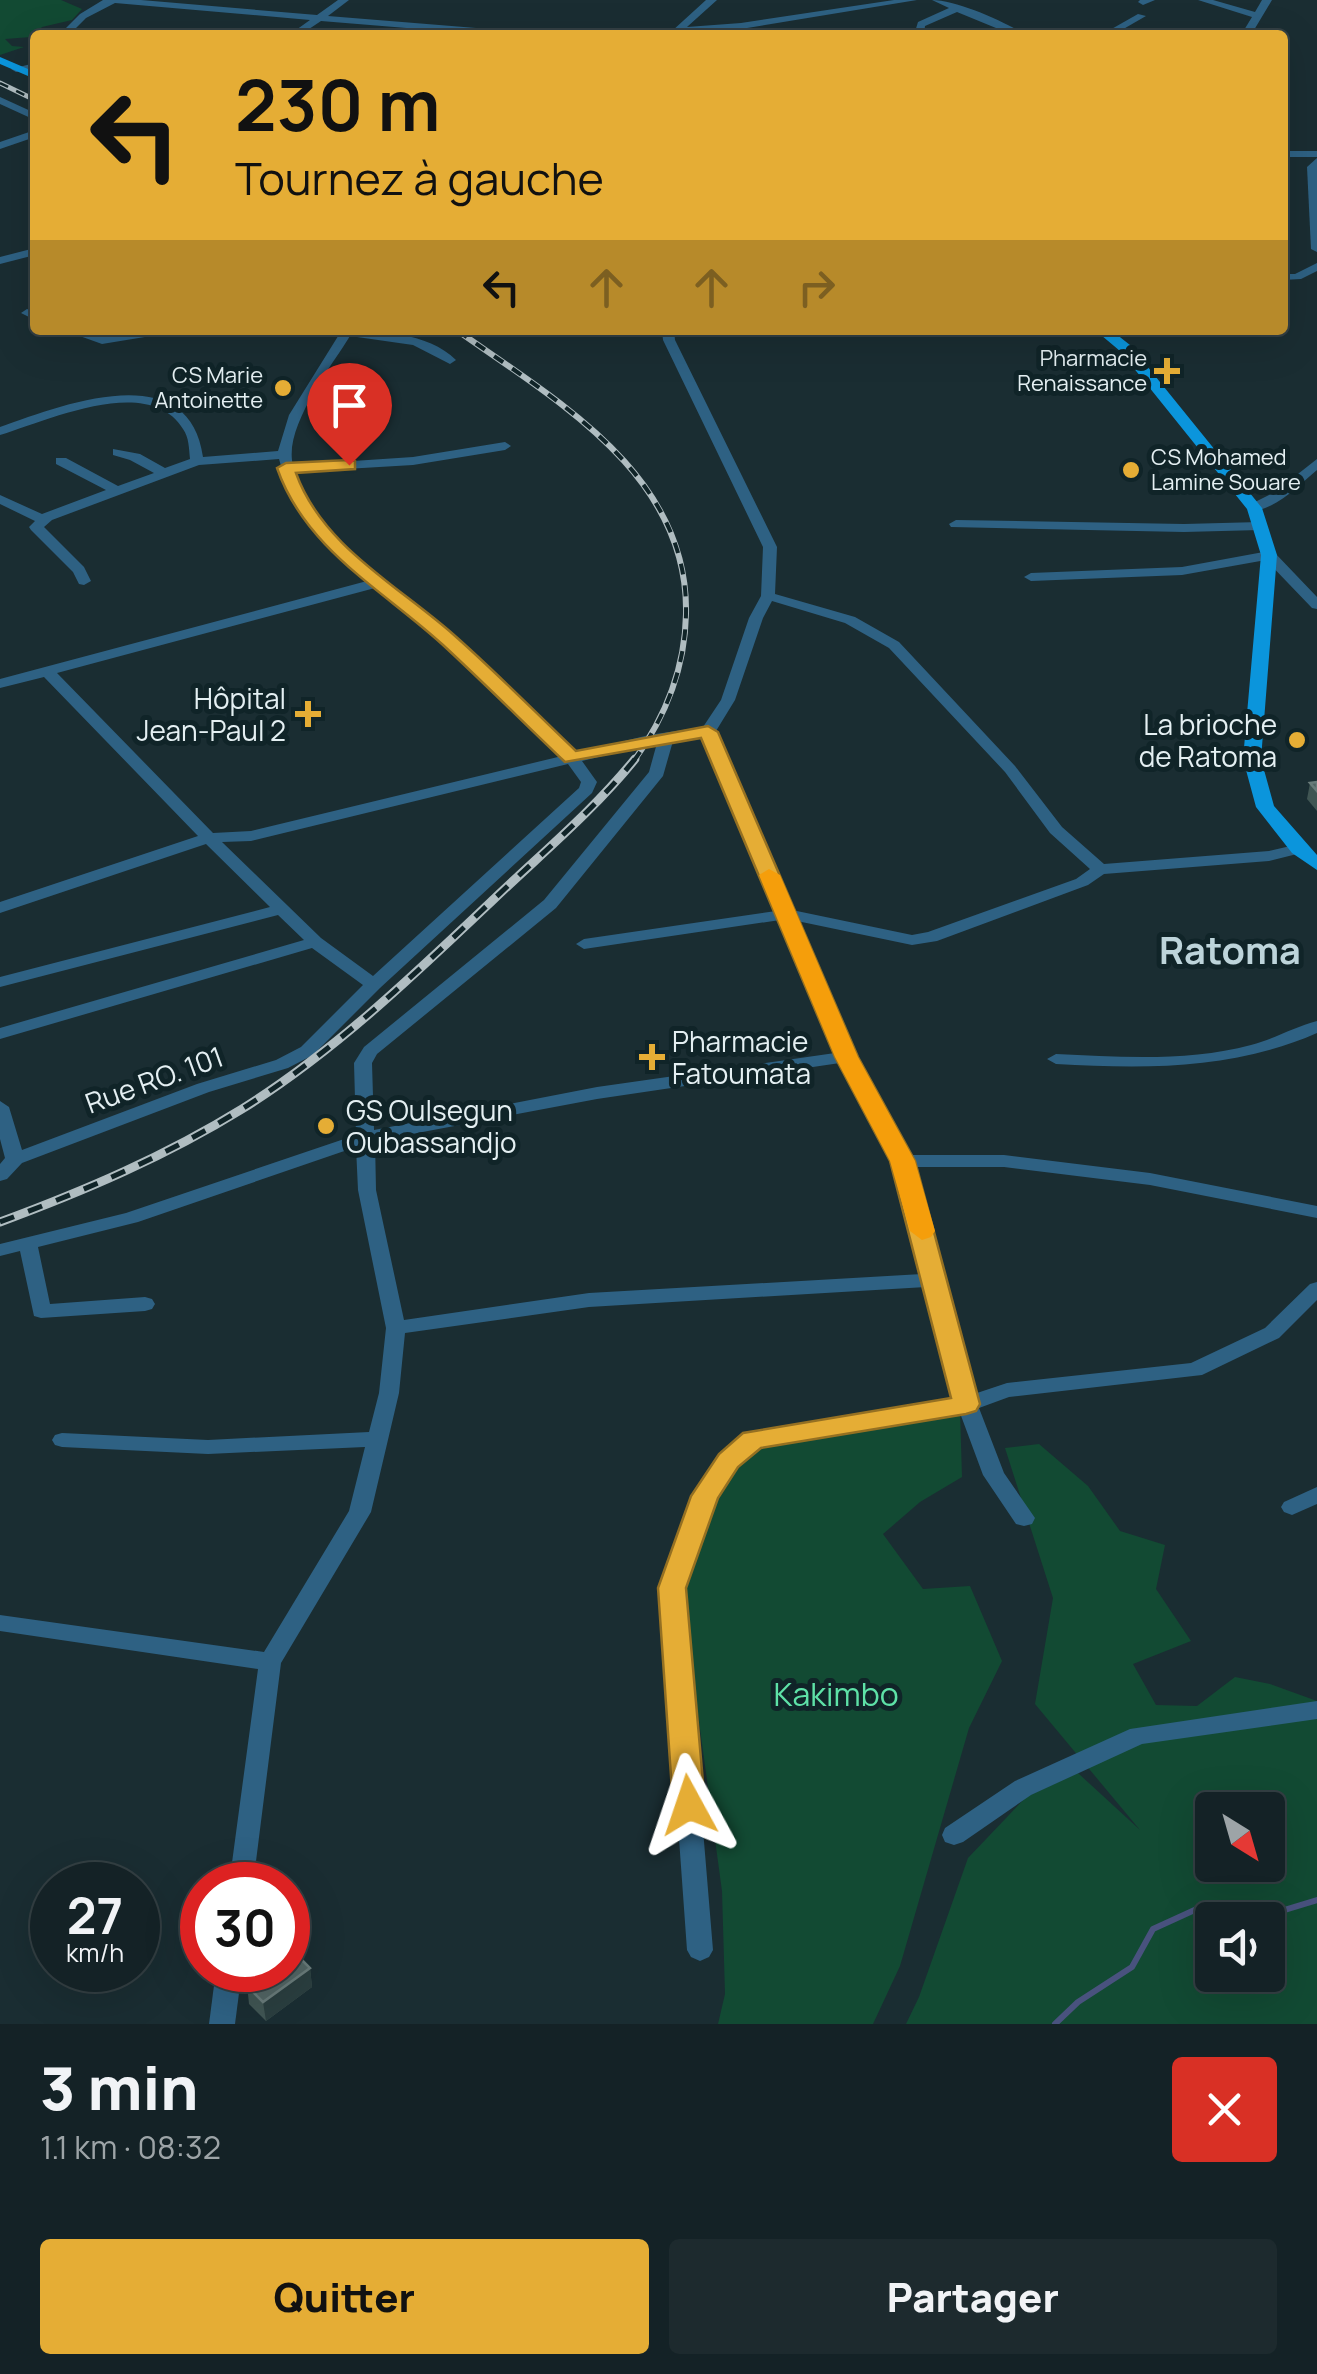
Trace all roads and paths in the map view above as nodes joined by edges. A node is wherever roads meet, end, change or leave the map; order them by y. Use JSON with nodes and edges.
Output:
{"nodes":[{"id":1,"x":112,"y":0,"type":"edge"},
{"id":2,"x":344,"y":0,"type":"edge"},
{"id":3,"x":712,"y":0,"type":"edge"},
{"id":4,"x":912,"y":0,"type":"edge"},
{"id":5,"x":938,"y":0,"type":"edge"},
{"id":6,"x":1202,"y":0,"type":"edge"},
{"id":7,"x":1267,"y":0,"type":"edge"},
{"id":8,"x":958,"y":8,"type":"junction"},
{"id":9,"x":1257,"y":15,"type":"junction"},
{"id":10,"x":1141,"y":16,"type":"dead end"},
{"id":11,"x":320,"y":18,"type":"junction"},
{"id":12,"x":68,"y":30,"type":"edge"},
{"id":13,"x":302,"y":30,"type":"edge"},
{"id":14,"x":465,"y":30,"type":"edge"},
{"id":15,"x":678,"y":30,"type":"edge"},
{"id":16,"x":703,"y":30,"type":"edge"},
{"id":17,"x":919,"y":30,"type":"edge"},
{"id":18,"x":1009,"y":30,"type":"edge"},
{"id":19,"x":1115,"y":30,"type":"edge"},
{"id":20,"x":1249,"y":30,"type":"edge"},
{"id":21,"x":0,"y":60,"type":"edge"},
{"id":22,"x":30,"y":68,"type":"edge"},
{"id":23,"x":0,"y":100,"type":"edge"},
{"id":24,"x":30,"y":115,"type":"edge"},
{"id":25,"x":30,"y":135,"type":"edge"},
{"id":26,"x":0,"y":146,"type":"edge"},
{"id":27,"x":1288,"y":154,"type":"edge"},
{"id":28,"x":1317,"y":159,"type":"edge"},
{"id":29,"x":1317,"y":249,"type":"edge"},
{"id":30,"x":30,"y":252,"type":"edge"},
{"id":31,"x":0,"y":261,"type":"edge"},
{"id":32,"x":1317,"y":266,"type":"edge"},
{"id":33,"x":1288,"y":277,"type":"edge"},
{"id":34,"x":1297,"y":278,"type":"junction"},
{"id":35,"x":1317,"y":283,"type":"edge"},
{"id":36,"x":86,"y":335,"type":"edge"},
{"id":37,"x":133,"y":335,"type":"edge"},
{"id":38,"x":343,"y":335,"type":"edge"},
{"id":39,"x":366,"y":335,"type":"edge"},
{"id":40,"x":669,"y":335,"type":"edge"},
{"id":41,"x":1110,"y":335,"type":"edge"},
{"id":42,"x":450,"y":360,"type":"dead end"},
{"id":43,"x":0,"y":430,"type":"edge"},
{"id":44,"x":505,"y":446,"type":"dead end"},
{"id":45,"x":118,"y":452,"type":"dead end"},
{"id":46,"x":61,"y":461,"type":"dead end"},
{"id":47,"x":197,"y":462,"type":"junction"},
{"id":48,"x":285,"y":462,"type":"junction"},
{"id":49,"x":1317,"y":463,"type":"edge"},
{"id":50,"x":164,"y":473,"type":"junction"},
{"id":51,"x":118,"y":491,"type":"junction"},
{"id":52,"x":0,"y":499,"type":"edge"},
{"id":53,"x":1254,"y":508,"type":"junction"},
{"id":54,"x":44,"y":520,"type":"junction"},
{"id":55,"x":956,"y":524,"type":"dead end"},
{"id":56,"x":1260,"y":526,"type":"junction"},
{"id":57,"x":1269,"y":554,"type":"junction"},
{"id":58,"x":1031,"y":576,"type":"dead end"},
{"id":59,"x":84,"y":581,"type":"dead end"},
{"id":60,"x":377,"y":583,"type":"junction"},
{"id":61,"x":768,"y":596,"type":"junction"},
{"id":62,"x":1317,"y":605,"type":"edge"},
{"id":63,"x":48,"y":672,"type":"junction"},
{"id":64,"x":0,"y":684,"type":"edge"},
{"id":65,"x":708,"y":732,"type":"junction"},
{"id":66,"x":666,"y":738,"type":"junction"},
{"id":67,"x":572,"y":758,"type":"junction"},
{"id":68,"x":208,"y":838,"type":"junction"},
{"id":69,"x":1299,"y":850,"type":"junction"},
{"id":70,"x":1317,"y":864,"type":"edge"},
{"id":71,"x":1100,"y":869,"type":"junction"},
{"id":72,"x":0,"y":908,"type":"edge"},
{"id":73,"x":281,"y":909,"type":"junction"},
{"id":74,"x":786,"y":914,"type":"junction"},
{"id":75,"x":315,"y":942,"type":"junction"},
{"id":76,"x":584,"y":944,"type":"dead end"},
{"id":77,"x":0,"y":982,"type":"edge"},
{"id":78,"x":374,"y":984,"type":"junction"},
{"id":79,"x":1317,"y":1026,"type":"edge"},
{"id":80,"x":0,"y":1034,"type":"edge"},
{"id":81,"x":846,"y":1057,"type":"junction"},
{"id":82,"x":1056,"y":1059,"type":"dead end"},
{"id":83,"x":0,"y":1107,"type":"edge"},
{"id":84,"x":368,"y":1138,"type":"junction"},
{"id":85,"x":15,"y":1160,"type":"junction"},
{"id":86,"x":902,"y":1161,"type":"junction"},
{"id":87,"x":0,"y":1175,"type":"edge"},
{"id":88,"x":1316,"y":1213,"type":"edge"},
{"id":89,"x":28,"y":1243,"type":"junction"},
{"id":90,"x":0,"y":1250,"type":"edge"},
{"id":91,"x":936,"y":1280,"type":"junction"},
{"id":92,"x":1317,"y":1289,"type":"edge"},
{"id":93,"x":145,"y":1304,"type":"dead end"},
{"id":94,"x":396,"y":1328,"type":"junction"},
{"id":95,"x":966,"y":1404,"type":"junction"},
{"id":96,"x":379,"y":1439,"type":"junction"},
{"id":97,"x":62,"y":1440,"type":"dead end"},
{"id":98,"x":1317,"y":1495,"type":"edge"},
{"id":99,"x":1292,"y":1507,"type":"dead end"},
{"id":100,"x":1024,"y":1518,"type":"dead end"},
{"id":101,"x":0,"y":1623,"type":"edge"},
{"id":102,"x":270,"y":1662,"type":"junction"},
{"id":103,"x":1317,"y":1710,"type":"edge"},
{"id":104,"x":954,"y":1835,"type":"dead end"},
{"id":105,"x":243,"y":1862,"type":"edge"},
{"id":106,"x":700,"y":1950,"type":"dead end"},
{"id":107,"x":227,"y":1992,"type":"edge"},
{"id":108,"x":222,"y":2024,"type":"edge"}],
"edges":[{"from":1,"to":11,"type":"street"},
{"from":1,"to":12,"type":"street"},
{"from":2,"to":11,"type":"street"},
{"from":3,"to":15,"type":"street"},
{"from":4,"to":16,"type":"street"},
{"from":5,"to":8,"type":"street"},
{"from":6,"to":9,"type":"street"},
{"from":7,"to":9,"type":"street"},
{"from":8,"to":17,"type":"street"},
{"from":8,"to":18,"type":"street"},
{"from":9,"to":20,"type":"street"},
{"from":10,"to":19,"type":"street"},
{"from":11,"to":13,"type":"street"},
{"from":11,"to":14,"type":"street"},
{"from":21,"to":22,"type":"main road"},
{"from":23,"to":24,"type":"street"},
{"from":25,"to":26,"type":"street"},
{"from":27,"to":28,"type":"street"},
{"from":28,"to":29,"type":"street"},
{"from":30,"to":31,"type":"street"},
{"from":32,"to":34,"type":"street"},
{"from":33,"to":34,"type":"street"},
{"from":34,"to":35,"type":"street"},
{"from":36,"to":37,"type":"street"},
{"from":38,"to":48,"type":"street"},
{"from":39,"to":42,"type":"street"},
{"from":40,"to":61,"type":"street"},
{"from":41,"to":53,"type":"main road"},
{"from":43,"to":47,"type":"street"},
{"from":44,"to":48,"type":"street"},
{"from":45,"to":50,"type":"street"},
{"from":46,"to":51,"type":"street"},
{"from":47,"to":48,"type":"street"},
{"from":47,"to":50,"type":"street"},
{"from":48,"to":60,"type":"street"},
{"from":49,"to":53,"type":"street"},
{"from":50,"to":51,"type":"street"},
{"from":51,"to":54,"type":"street"},
{"from":52,"to":54,"type":"street"},
{"from":53,"to":56,"type":"main road"},
{"from":54,"to":59,"type":"street"},
{"from":55,"to":56,"type":"street"},
{"from":56,"to":57,"type":"main road"},
{"from":57,"to":58,"type":"street"},
{"from":57,"to":62,"type":"street"},
{"from":57,"to":69,"type":"main road"},
{"from":60,"to":63,"type":"street"},
{"from":60,"to":67,"type":"street"},
{"from":61,"to":65,"type":"street"},
{"from":61,"to":71,"type":"street"},
{"from":63,"to":64,"type":"street"},
{"from":63,"to":68,"type":"street"},
{"from":65,"to":66,"type":"street"},
{"from":65,"to":74,"type":"street"},
{"from":66,"to":67,"type":"street"},
{"from":66,"to":84,"type":"street"},
{"from":67,"to":68,"type":"street"},
{"from":67,"to":78,"type":"street","name":"Rue RO. 101"},
{"from":68,"to":72,"type":"street"},
{"from":68,"to":73,"type":"street"},
{"from":69,"to":70,"type":"main road"},
{"from":69,"to":71,"type":"street"},
{"from":71,"to":74,"type":"street"},
{"from":73,"to":75,"type":"street"},
{"from":73,"to":77,"type":"street"},
{"from":74,"to":76,"type":"street"},
{"from":74,"to":81,"type":"street"},
{"from":75,"to":78,"type":"street"},
{"from":75,"to":80,"type":"street"},
{"from":78,"to":85,"type":"street","name":"Rue RO. 101"},
{"from":79,"to":82,"type":"street"},
{"from":81,"to":84,"type":"street"},
{"from":81,"to":86,"type":"street"},
{"from":83,"to":85,"type":"street"},
{"from":84,"to":89,"type":"street"},
{"from":84,"to":94,"type":"street"},
{"from":85,"to":87,"type":"street","name":"Rue RO. 101"},
{"from":86,"to":88,"type":"street"},
{"from":86,"to":91,"type":"street"},
{"from":89,"to":90,"type":"street"},
{"from":89,"to":93,"type":"street"},
{"from":91,"to":94,"type":"street"},
{"from":91,"to":95,"type":"street"},
{"from":92,"to":95,"type":"street"},
{"from":94,"to":96,"type":"street"},
{"from":95,"to":100,"type":"street"},
{"from":95,"to":106,"type":"street"},
{"from":96,"to":97,"type":"street"},
{"from":96,"to":102,"type":"street"},
{"from":98,"to":99,"type":"street"},
{"from":101,"to":102,"type":"street"},
{"from":102,"to":105,"type":"street"},
{"from":103,"to":104,"type":"street"},
{"from":107,"to":108,"type":"street"}]}
